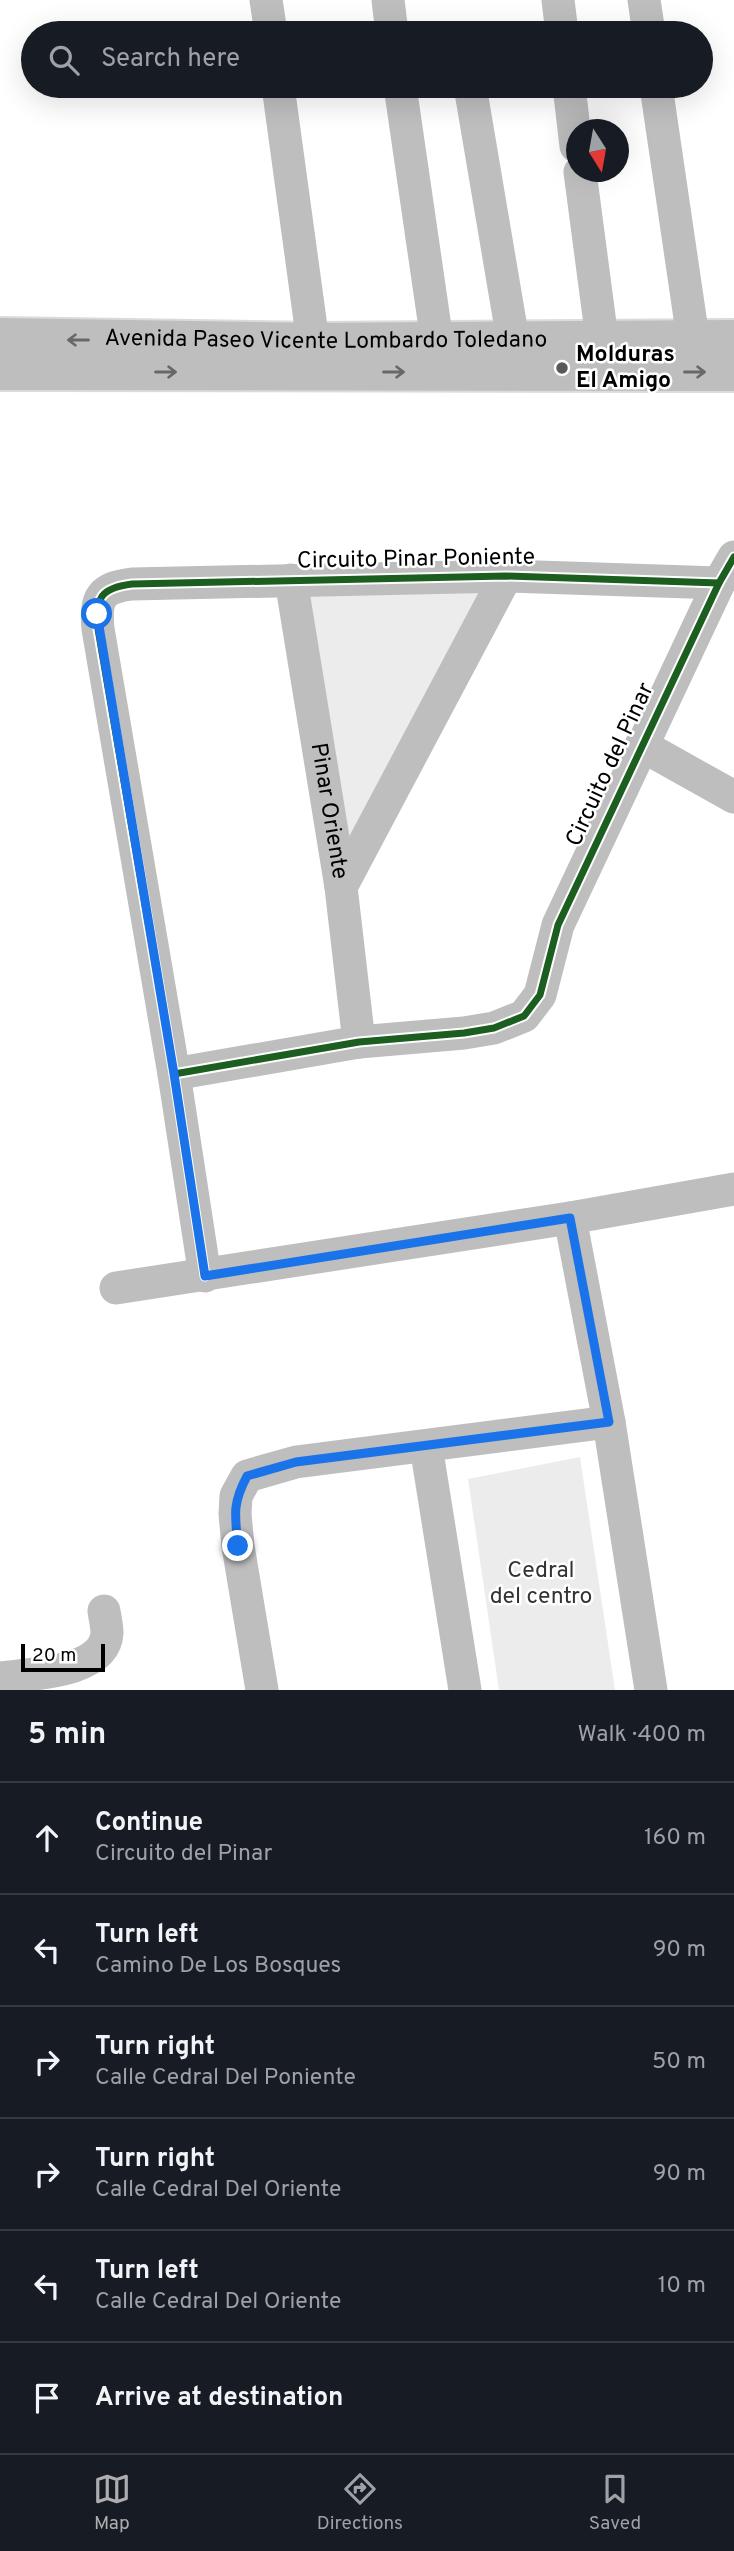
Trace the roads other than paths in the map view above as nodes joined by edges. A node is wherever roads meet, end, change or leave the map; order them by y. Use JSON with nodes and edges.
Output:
{"nodes":[{"id":1,"x":266,"y":0,"type":"edge"},
{"id":2,"x":388,"y":0,"type":"edge"},
{"id":3,"x":558,"y":0,"type":"edge"},
{"id":4,"x":644,"y":0,"type":"edge"},
{"id":5,"x":269,"y":21,"type":"edge"},
{"id":6,"x":391,"y":21,"type":"edge"},
{"id":7,"x":561,"y":21,"type":"edge"},
{"id":8,"x":647,"y":21,"type":"edge"},
{"id":9,"x":280,"y":98,"type":"edge"},
{"id":10,"x":402,"y":98,"type":"edge"},
{"id":11,"x":472,"y":98,"type":"edge"},
{"id":12,"x":570,"y":98,"type":"edge"},
{"id":13,"x":658,"y":98,"type":"edge"},
{"id":14,"x":573,"y":119,"type":"edge"},
{"id":15,"x":581,"y":182,"type":"edge"},
{"id":16,"x":0,"y":337,"type":"edge"},
{"id":17,"x":693,"y":338,"type":"junction"},
{"id":18,"x":602,"y":339,"type":"junction"},
{"id":19,"x":734,"y":339,"type":"edge"},
{"id":20,"x":513,"y":340,"type":"junction"},
{"id":21,"x":437,"y":341,"type":"junction"},
{"id":22,"x":313,"y":342,"type":"junction"},
{"id":23,"x":0,"y":371,"type":"edge"},
{"id":24,"x":734,"y":372,"type":"edge"},
{"id":25,"x":727,"y":570,"type":"edge"},
{"id":26,"x":506,"y":576,"type":"junction"},
{"id":27,"x":291,"y":580,"type":"junction"},
{"id":28,"x":641,"y":745,"type":"junction"},
{"id":29,"x":734,"y":797,"type":"edge"},
{"id":30,"x":341,"y":887,"type":"junction"},
{"id":31,"x":359,"y":1042,"type":"junction"},
{"id":32,"x":174,"y":1074,"type":"junction"},
{"id":33,"x":734,"y":1189,"type":"edge"},
{"id":34,"x":570,"y":1218,"type":"junction"},
{"id":35,"x":205,"y":1276,"type":"junction"},
{"id":36,"x":116,"y":1288,"type":"dead end"},
{"id":37,"x":609,"y":1422,"type":"junction"},
{"id":38,"x":426,"y":1446,"type":"junction"},
{"id":39,"x":104,"y":1611,"type":"dead end"},
{"id":40,"x":0,"y":1678,"type":"edge"},
{"id":41,"x":262,"y":1690,"type":"edge"},
{"id":42,"x":465,"y":1690,"type":"edge"},
{"id":43,"x":651,"y":1690,"type":"edge"}],
"edges":[{"from":1,"to":5,"type":"street"},
{"from":2,"to":6,"type":"street"},
{"from":3,"to":7,"type":"street"},
{"from":4,"to":8,"type":"street"},
{"from":9,"to":22,"type":"street"},
{"from":10,"to":21,"type":"street"},
{"from":11,"to":20,"type":"street"},
{"from":12,"to":14,"type":"street"},
{"from":13,"to":17,"type":"street"},
{"from":15,"to":18,"type":"street"},
{"from":22,"to":16,"type":"main road","name":"Avenida Paseo Vicente Lombardo Toledano","one_way":true},
{"from":17,"to":18,"type":"main road","name":"Avenida Paseo Vicente Lombardo Toledano"},
{"from":17,"to":19,"type":"main road","name":"Avenida Paseo Vicente Lombardo Toledano"},
{"from":18,"to":20,"type":"main road","name":"Avenida Paseo Vicente Lombardo Toledano"},
{"from":20,"to":21,"type":"main road","name":"Avenida Paseo Vicente Lombardo Toledano"},
{"from":21,"to":22,"type":"main road","name":"Avenida Paseo Vicente Lombardo Toledano"},
{"from":23,"to":24,"type":"main road","name":"Avenida Paseo Vicente Lombardo Toledano","one_way":true},
{"from":25,"to":26,"type":"street","name":"Circuito Pinar Poniente"},
{"from":25,"to":28,"type":"street","name":"Circuito del Pinar"},
{"from":26,"to":27,"type":"street","name":"Circuito Pinar Poniente"},
{"from":26,"to":30,"type":"street","name":"Circuito Pinar Poniente"},
{"from":27,"to":30,"type":"street","name":"Pinar Oriente"},
{"from":27,"to":32,"type":"street","name":"Circuito Pinar Poniente"},
{"from":28,"to":29,"type":"street","name":"Circuito del Pinar"},
{"from":28,"to":31,"type":"street","name":"Circuito del Pinar"},
{"from":30,"to":31,"type":"street","name":"Pinar Oriente"},
{"from":31,"to":32,"type":"street"},
{"from":32,"to":35,"type":"street"},
{"from":33,"to":34,"type":"street"},
{"from":34,"to":35,"type":"street"},
{"from":34,"to":37,"type":"street"},
{"from":35,"to":36,"type":"street"},
{"from":37,"to":38,"type":"street"},
{"from":37,"to":43,"type":"street"},
{"from":38,"to":41,"type":"street"},
{"from":38,"to":42,"type":"street"},
{"from":39,"to":40,"type":"street"}]}
